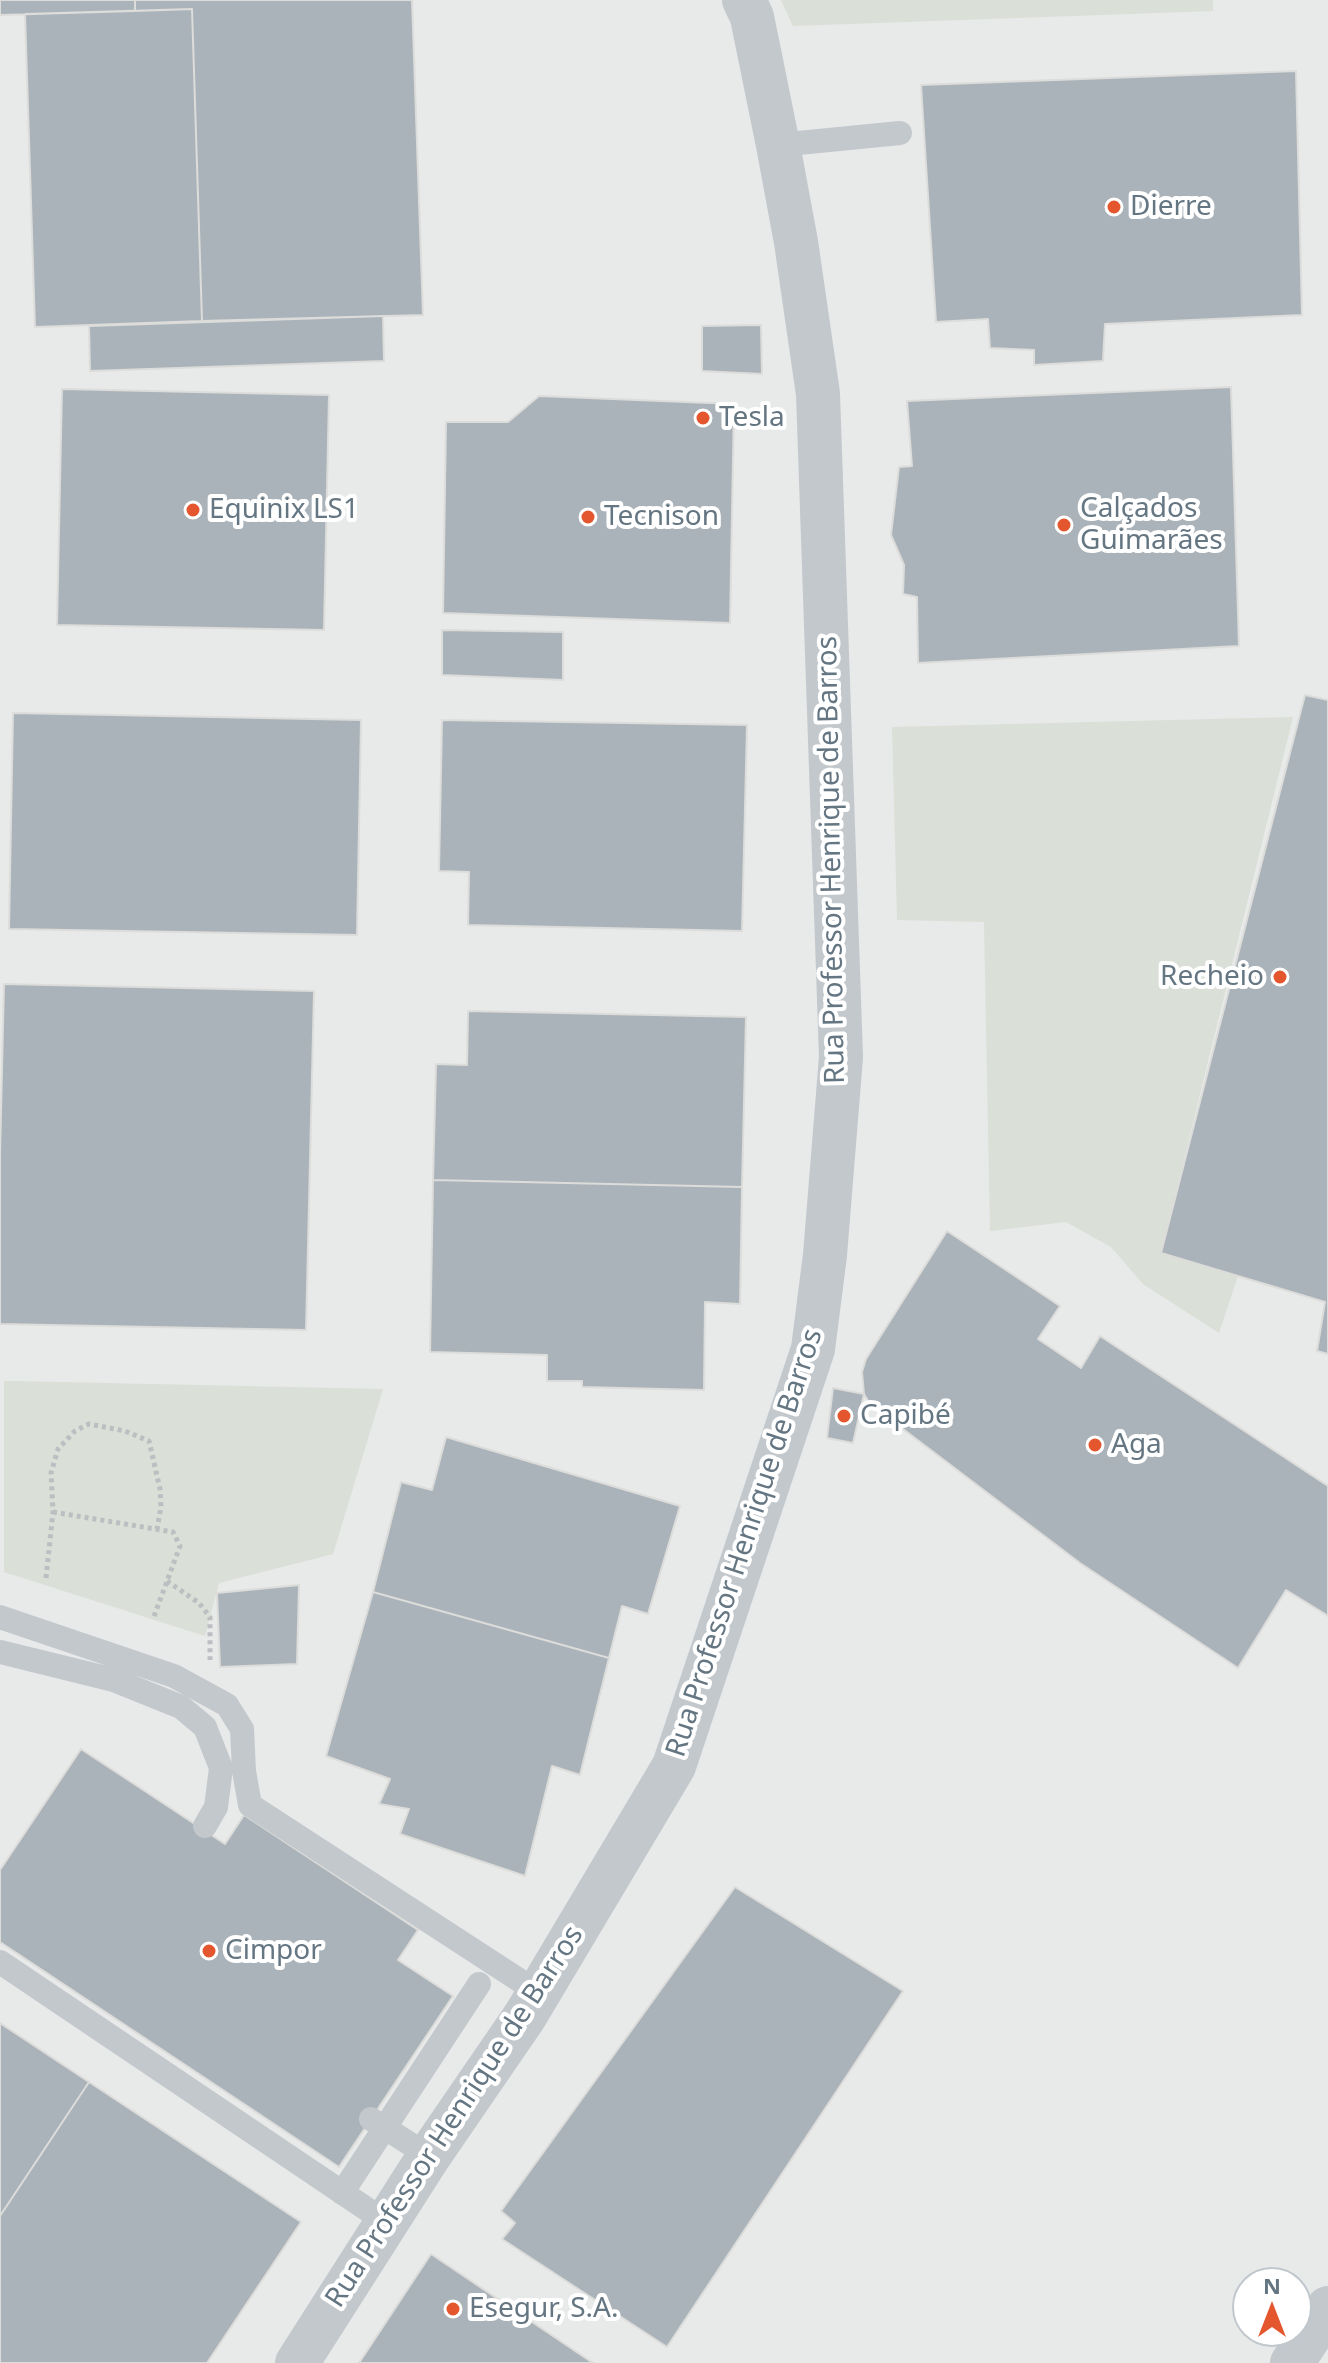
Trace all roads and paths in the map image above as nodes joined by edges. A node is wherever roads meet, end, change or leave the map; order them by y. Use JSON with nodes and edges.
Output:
{"nodes":[{"id":1,"x":744,"y":0,"type":"edge"},
{"id":2,"x":900,"y":133,"type":"dead end"},
{"id":3,"x":778,"y":145,"type":"junction"},
{"id":4,"x":53,"y":1512,"type":"junction"},
{"id":5,"x":157,"y":1529,"type":"junction"},
{"id":6,"x":46,"y":1578,"type":"dead end"},
{"id":7,"x":167,"y":1581,"type":"junction"},
{"id":8,"x":0,"y":1617,"type":"edge"},
{"id":9,"x":153,"y":1619,"type":"dead end"},
{"id":10,"x":0,"y":1652,"type":"edge"},
{"id":11,"x":210,"y":1663,"type":"dead end"},
{"id":12,"x":205,"y":1826,"type":"dead end"},
{"id":13,"x":0,"y":1962,"type":"edge"},
{"id":14,"x":479,"y":1984,"type":"dead end"},
{"id":15,"x":539,"y":1993,"type":"junction"},
{"id":16,"x":379,"y":2123,"type":"junction"},
{"id":17,"x":429,"y":2156,"type":"junction"},
{"id":18,"x":342,"y":2193,"type":"junction"},
{"id":19,"x":386,"y":2222,"type":"junction"},
{"id":20,"x":1328,"y":2308,"type":"edge"},
{"id":21,"x":297,"y":2363,"type":"edge"},
{"id":22,"x":1292,"y":2363,"type":"edge"}],
"edges":[{"from":1,"to":3,"type":"street","name":"Rua Professor Henrique de Barros"},
{"from":2,"to":3,"type":"lane"},
{"from":3,"to":15,"type":"street","name":"Rua Professor Henrique de Barros"},
{"from":4,"to":5,"type":"path"},
{"from":4,"to":5,"type":"path"},
{"from":4,"to":6,"type":"path"},
{"from":5,"to":7,"type":"path"},
{"from":7,"to":9,"type":"path"},
{"from":7,"to":11,"type":"path"},
{"from":8,"to":15,"type":"lane"},
{"from":10,"to":12,"type":"lane"},
{"from":13,"to":18,"type":"lane"},
{"from":14,"to":16,"type":"lane"},
{"from":15,"to":17,"type":"street","name":"Rua Professor Henrique de Barros"},
{"from":16,"to":17,"type":"lane"},
{"from":16,"to":18,"type":"lane"},
{"from":17,"to":19,"type":"street","name":"Rua Professor Henrique de Barros"},
{"from":18,"to":19,"type":"lane"},
{"from":19,"to":21,"type":"street","name":"Rua Professor Henrique de Barros"},
{"from":20,"to":22,"type":"street"}]}
